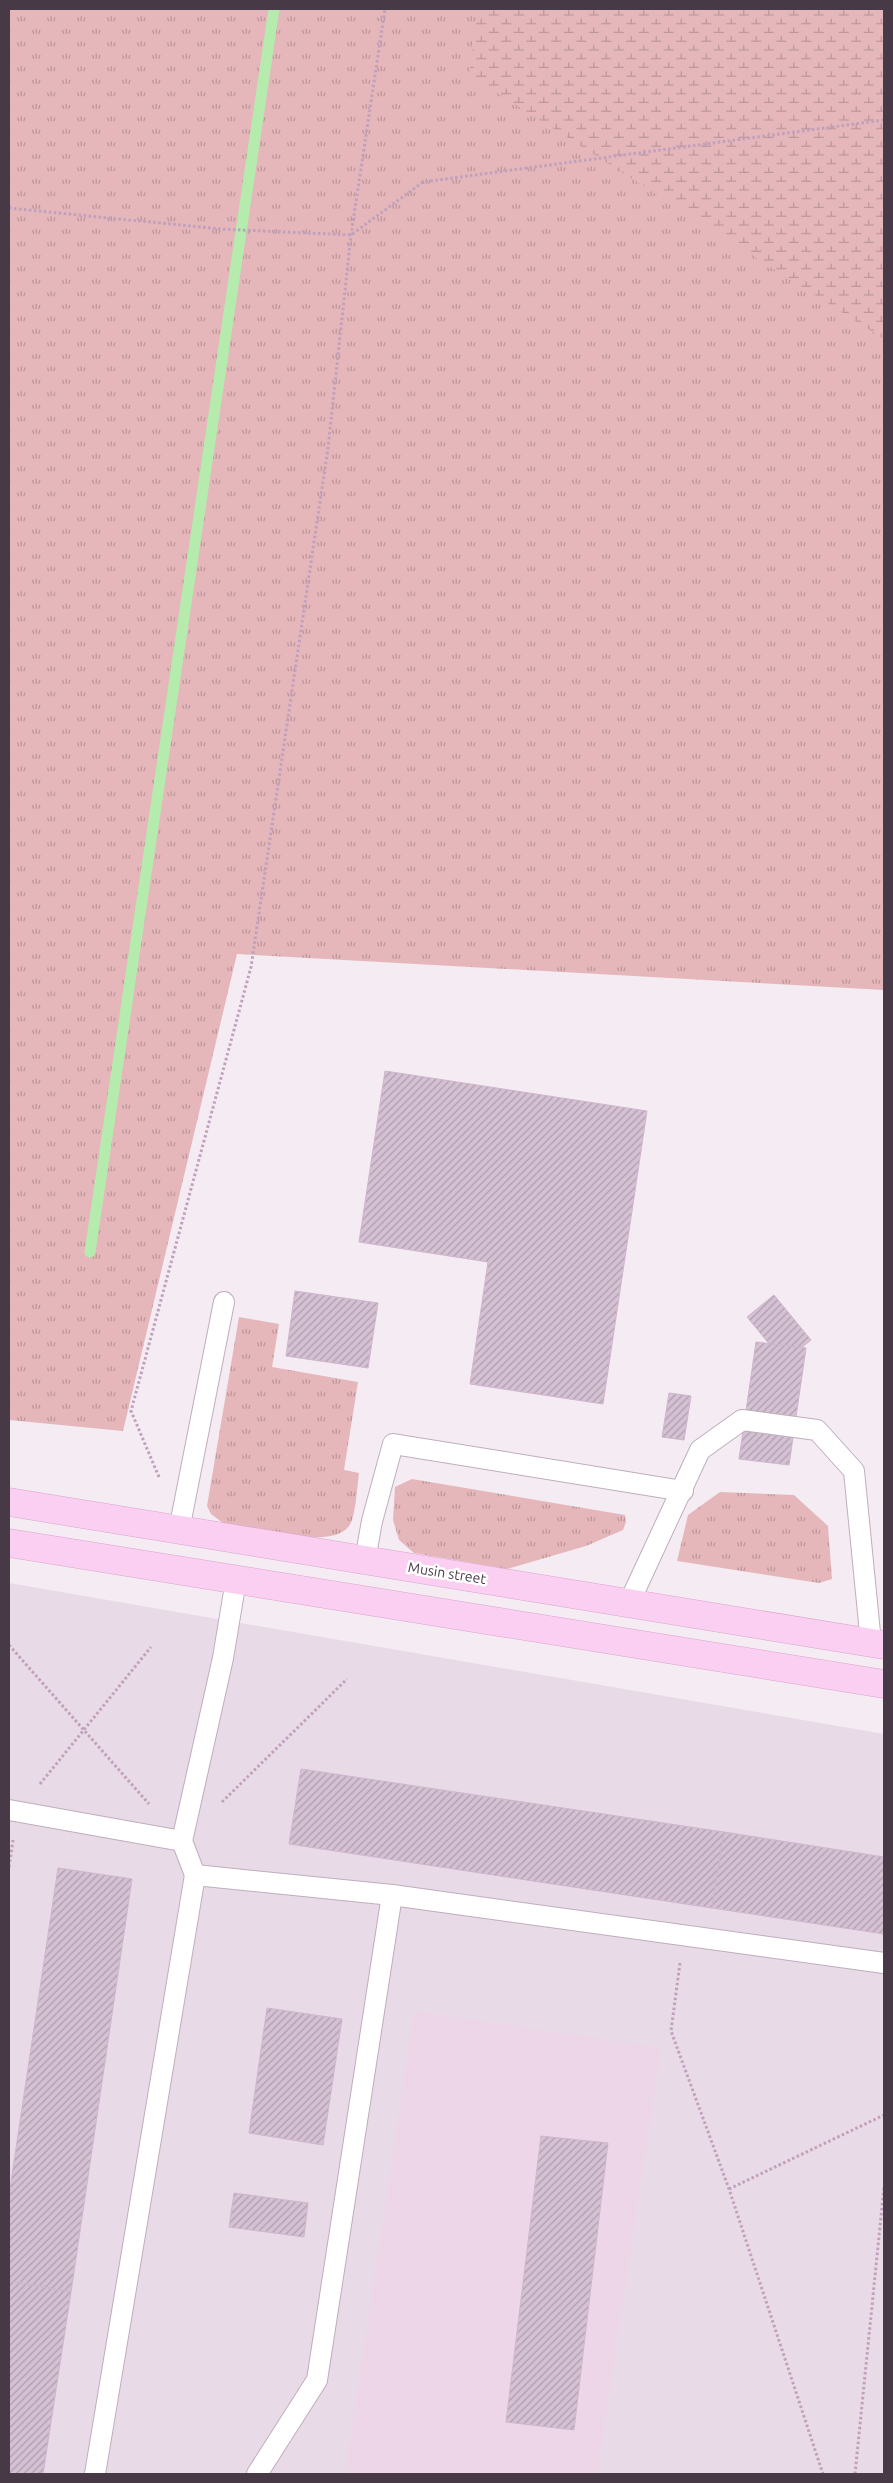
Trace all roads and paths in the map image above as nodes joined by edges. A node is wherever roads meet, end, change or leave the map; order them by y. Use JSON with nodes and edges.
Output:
{"nodes":[{"id":1,"x":385,"y":9,"type":"edge"},
{"id":2,"x":884,"y":120,"type":"edge"},
{"id":3,"x":9,"y":208,"type":"edge"},
{"id":4,"x":351,"y":235,"type":"junction"},
{"id":5,"x":224,"y":1302,"type":"dead end"},
{"id":6,"x":160,"y":1480,"type":"dead end"},
{"id":7,"x":683,"y":1491,"type":"junction"},
{"id":8,"x":9,"y":1502,"type":"edge"},
{"id":9,"x":179,"y":1530,"type":"junction"},
{"id":10,"x":9,"y":1543,"type":"edge"},
{"id":11,"x":365,"y":1560,"type":"junction"},
{"id":12,"x":236,"y":1580,"type":"junction"},
{"id":13,"x":629,"y":1603,"type":"junction"},
{"id":14,"x":878,"y":1644,"type":"edge"},
{"id":15,"x":151,"y":1647,"type":"dead end"},
{"id":16,"x":884,"y":1684,"type":"edge"},
{"id":17,"x":13,"y":1811,"type":"edge"},
{"id":18,"x":182,"y":1841,"type":"junction"},
{"id":19,"x":9,"y":1867,"type":"edge"},
{"id":20,"x":195,"y":1875,"type":"junction"},
{"id":21,"x":392,"y":1895,"type":"junction"},
{"id":22,"x":684,"y":1936,"type":"junction"},
{"id":23,"x":884,"y":1963,"type":"edge"},
{"id":24,"x":884,"y":2115,"type":"edge"},
{"id":25,"x":884,"y":2187,"type":"edge"},
{"id":26,"x":729,"y":2189,"type":"junction"},
{"id":27,"x":95,"y":2474,"type":"edge"},
{"id":28,"x":257,"y":2474,"type":"edge"},
{"id":29,"x":822,"y":2474,"type":"edge"},
{"id":30,"x":855,"y":2474,"type":"edge"}],
"edges":[{"from":1,"to":4,"type":"path"},
{"from":2,"to":4,"type":"path"},
{"from":3,"to":4,"type":"path"},
{"from":4,"to":6,"type":"path"},
{"from":5,"to":9,"type":"lane"},
{"from":7,"to":11,"type":"lane"},
{"from":7,"to":13,"type":"lane"},
{"from":7,"to":14,"type":"lane"},
{"from":8,"to":9,"type":"street","name":"Musin street"},
{"from":9,"to":11,"type":"street","name":"Musin street"},
{"from":10,"to":12,"type":"street"},
{"from":11,"to":13,"type":"street","name":"Musin street"},
{"from":12,"to":16,"type":"street"},
{"from":12,"to":18,"type":"lane"},
{"from":13,"to":14,"type":"street","name":"Musin street"},
{"from":15,"to":17,"type":"path"},
{"from":17,"to":18,"type":"lane"},
{"from":17,"to":19,"type":"path"},
{"from":18,"to":20,"type":"lane"},
{"from":20,"to":21,"type":"lane"},
{"from":20,"to":27,"type":"lane"},
{"from":21,"to":22,"type":"lane"},
{"from":21,"to":28,"type":"lane"},
{"from":22,"to":23,"type":"lane"},
{"from":22,"to":26,"type":"path"},
{"from":24,"to":26,"type":"path"},
{"from":25,"to":30,"type":"path"},
{"from":26,"to":29,"type":"path"}]}
